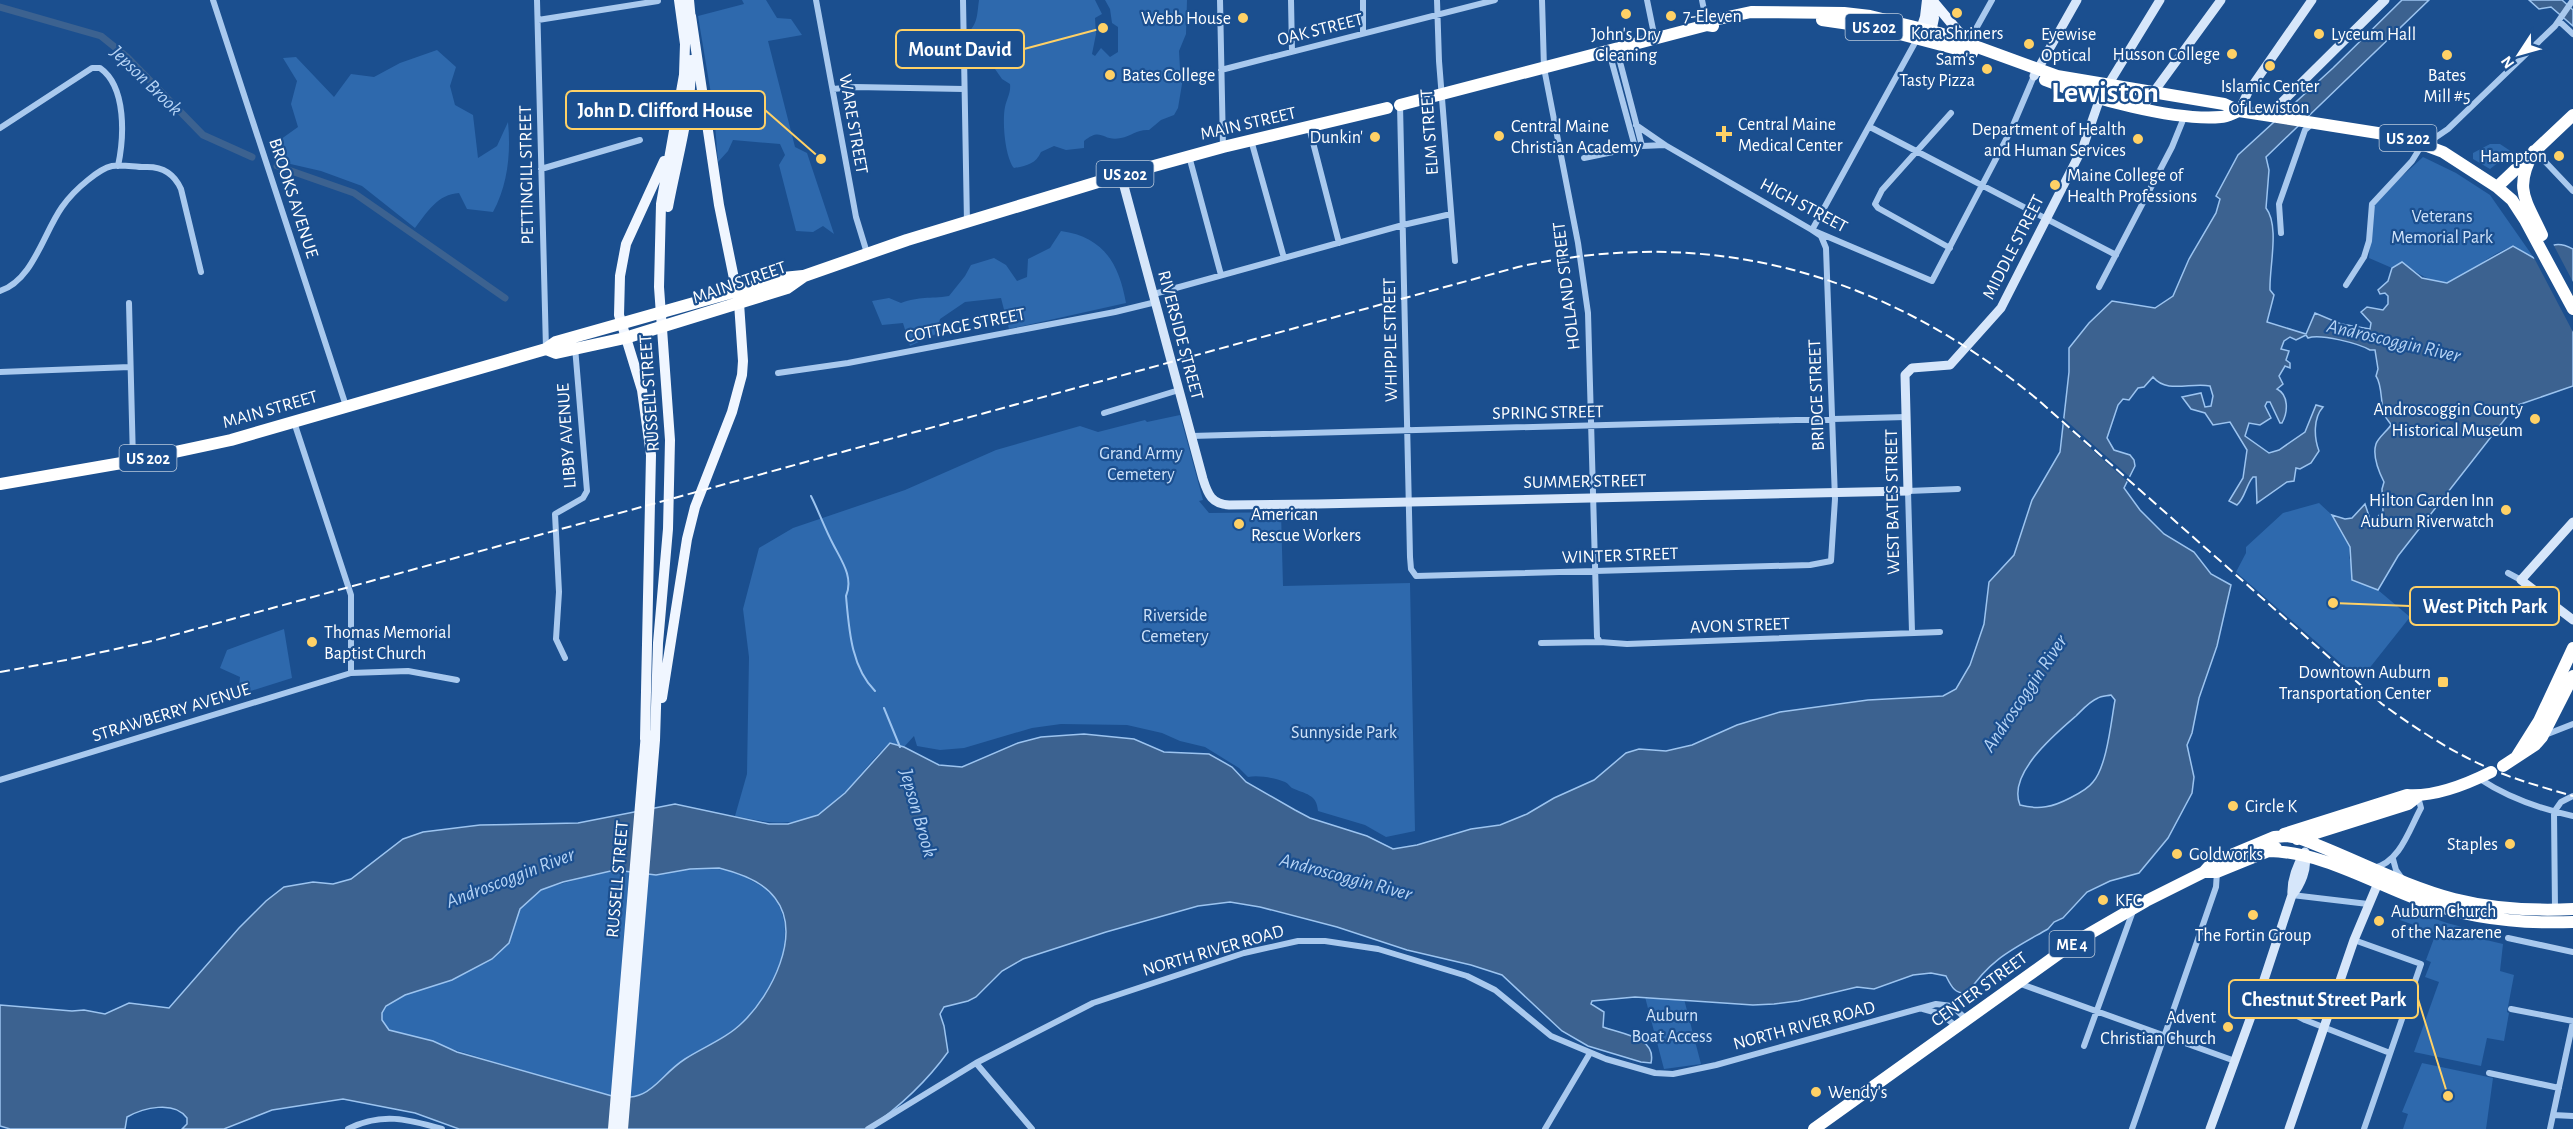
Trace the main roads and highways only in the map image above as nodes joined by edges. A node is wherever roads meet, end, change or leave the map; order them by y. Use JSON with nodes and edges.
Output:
{"nodes":[{"id":1,"x":679,"y":0,"type":"edge"},
{"id":2,"x":689,"y":0,"type":"edge"},
{"id":3,"x":1929,"y":0,"type":"edge"},
{"id":4,"x":691,"y":16,"type":"junction"},
{"id":5,"x":1925,"y":34,"type":"junction"},
{"id":6,"x":1968,"y":43,"type":"junction"},
{"id":7,"x":2036,"y":73,"type":"junction"},
{"id":8,"x":1400,"y":105,"type":"joint"},
{"id":9,"x":1387,"y":108,"type":"joint"},
{"id":10,"x":2239,"y":111,"type":"junction"},
{"id":11,"x":2573,"y":115,"type":"edge"},
{"id":12,"x":675,"y":127,"type":"junction"},
{"id":13,"x":2534,"y":151,"type":"junction"},
{"id":14,"x":2497,"y":187,"type":"junction"},
{"id":15,"x":2536,"y":232,"type":"junction"},
{"id":16,"x":660,"y":249,"type":"junction"},
{"id":17,"x":804,"y":276,"type":"junction"},
{"id":18,"x":737,"y":290,"type":"junction"},
{"id":19,"x":739,"y":303,"type":"junction"},
{"id":20,"x":2573,"y":309,"type":"edge"},
{"id":21,"x":621,"y":324,"type":"junction"},
{"id":22,"x":625,"y":338,"type":"junction"},
{"id":23,"x":575,"y":344,"type":"junction"},
{"id":24,"x":0,"y":484,"type":"edge"},
{"id":25,"x":2573,"y":648,"type":"edge"},
{"id":26,"x":2573,"y":676,"type":"edge"},
{"id":27,"x":650,"y":740,"type":"junction"},
{"id":28,"x":2517,"y":756,"type":"junction"},
{"id":29,"x":2503,"y":766,"type":"dead end"},
{"id":30,"x":2491,"y":772,"type":"dead end"},
{"id":31,"x":2310,"y":834,"type":"junction"},
{"id":32,"x":2274,"y":837,"type":"junction"},
{"id":33,"x":2269,"y":851,"type":"junction"},
{"id":34,"x":2210,"y":872,"type":"junction"},
{"id":35,"x":2573,"y":909,"type":"edge"},
{"id":36,"x":2555,"y":916,"type":"junction"},
{"id":37,"x":2573,"y":922,"type":"edge"},
{"id":38,"x":619,"y":1123,"type":"edge"},
{"id":39,"x":1815,"y":1129,"type":"edge"}],
"edges":[{"from":1,"to":12,"type":"main road","name":"RUSSELL STREET"},
{"from":2,"to":4,"type":"main road","name":"RUSSELL STREET"},
{"from":3,"to":5,"type":"main road"},
{"from":3,"to":6,"type":"main road"},
{"from":4,"to":16,"type":"main road","name":"RUSSELL STREET"},
{"from":4,"to":18,"type":"main road"},
{"from":5,"to":6,"type":"highway","name":"MAIN STREET","number":"US 202"},
{"from":5,"to":7,"type":"highway","name":"MAIN STREET","number":"US 202"},
{"from":5,"to":8,"type":"highway","name":"MAIN STREET","number":"US 202"},
{"from":6,"to":7,"type":"highway","name":"MAIN STREET","number":"US 202"},
{"from":7,"to":10,"type":"highway","name":"MAIN STREET","number":"US 202"},
{"from":7,"to":10,"type":"highway","name":"MAIN STREET","number":"US 202"},
{"from":8,"to":9,"type":"main road","name":"MAIN STREET","number":"US 202"},
{"from":9,"to":17,"type":"highway","name":"MAIN STREET","number":"US 202"},
{"from":10,"to":14,"type":"highway","name":"MAIN STREET","number":"US 202"},
{"from":11,"to":13,"type":"highway"},
{"from":12,"to":16,"type":"main road","name":"RUSSELL STREET"},
{"from":12,"to":21,"type":"main road"},
{"from":13,"to":14,"type":"highway"},
{"from":13,"to":15,"type":"highway"},
{"from":14,"to":15,"type":"highway","name":"MAIN STREET","number":"US 202"},
{"from":15,"to":20,"type":"highway","name":"MAIN STREET","number":"US 202"},
{"from":16,"to":27,"type":"main road","name":"RUSSELL STREET"},
{"from":17,"to":18,"type":"highway","name":"MAIN STREET","number":"US 202"},
{"from":17,"to":19,"type":"highway","name":"MAIN STREET","number":"US 202"},
{"from":18,"to":19,"type":"main road"},
{"from":18,"to":21,"type":"highway","name":"MAIN STREET","number":"US 202"},
{"from":19,"to":22,"type":"highway","name":"MAIN STREET","number":"US 202"},
{"from":19,"to":27,"type":"main road"},
{"from":21,"to":22,"type":"main road"},
{"from":21,"to":23,"type":"highway","name":"MAIN STREET","number":"US 202"},
{"from":22,"to":23,"type":"highway","name":"MAIN STREET","number":"US 202"},
{"from":22,"to":27,"type":"main road"},
{"from":23,"to":24,"type":"highway","name":"MAIN STREET","number":"US 202"},
{"from":25,"to":28,"type":"highway"},
{"from":26,"to":28,"type":"highway"},
{"from":27,"to":38,"type":"main road","name":"RUSSELL STREET"},
{"from":28,"to":29,"type":"highway"},
{"from":30,"to":31,"type":"highway"},
{"from":31,"to":32,"type":"highway"},
{"from":31,"to":32,"type":"highway","name":"CENTER STREET","number":"ME 4"},
{"from":31,"to":33,"type":"highway"},
{"from":31,"to":36,"type":"highway","number":"ME 4"},
{"from":32,"to":34,"type":"highway","name":"CENTER STREET","number":"ME 4"},
{"from":33,"to":34,"type":"highway","name":"CENTER STREET","number":"ME 4"},
{"from":33,"to":36,"type":"highway","name":"CENTER STREET","number":"ME 4"},
{"from":34,"to":39,"type":"highway","name":"CENTER STREET","number":"ME 4"},
{"from":35,"to":36,"type":"highway","number":"ME 4"},
{"from":36,"to":37,"type":"highway","number":"ME 4"}]}
